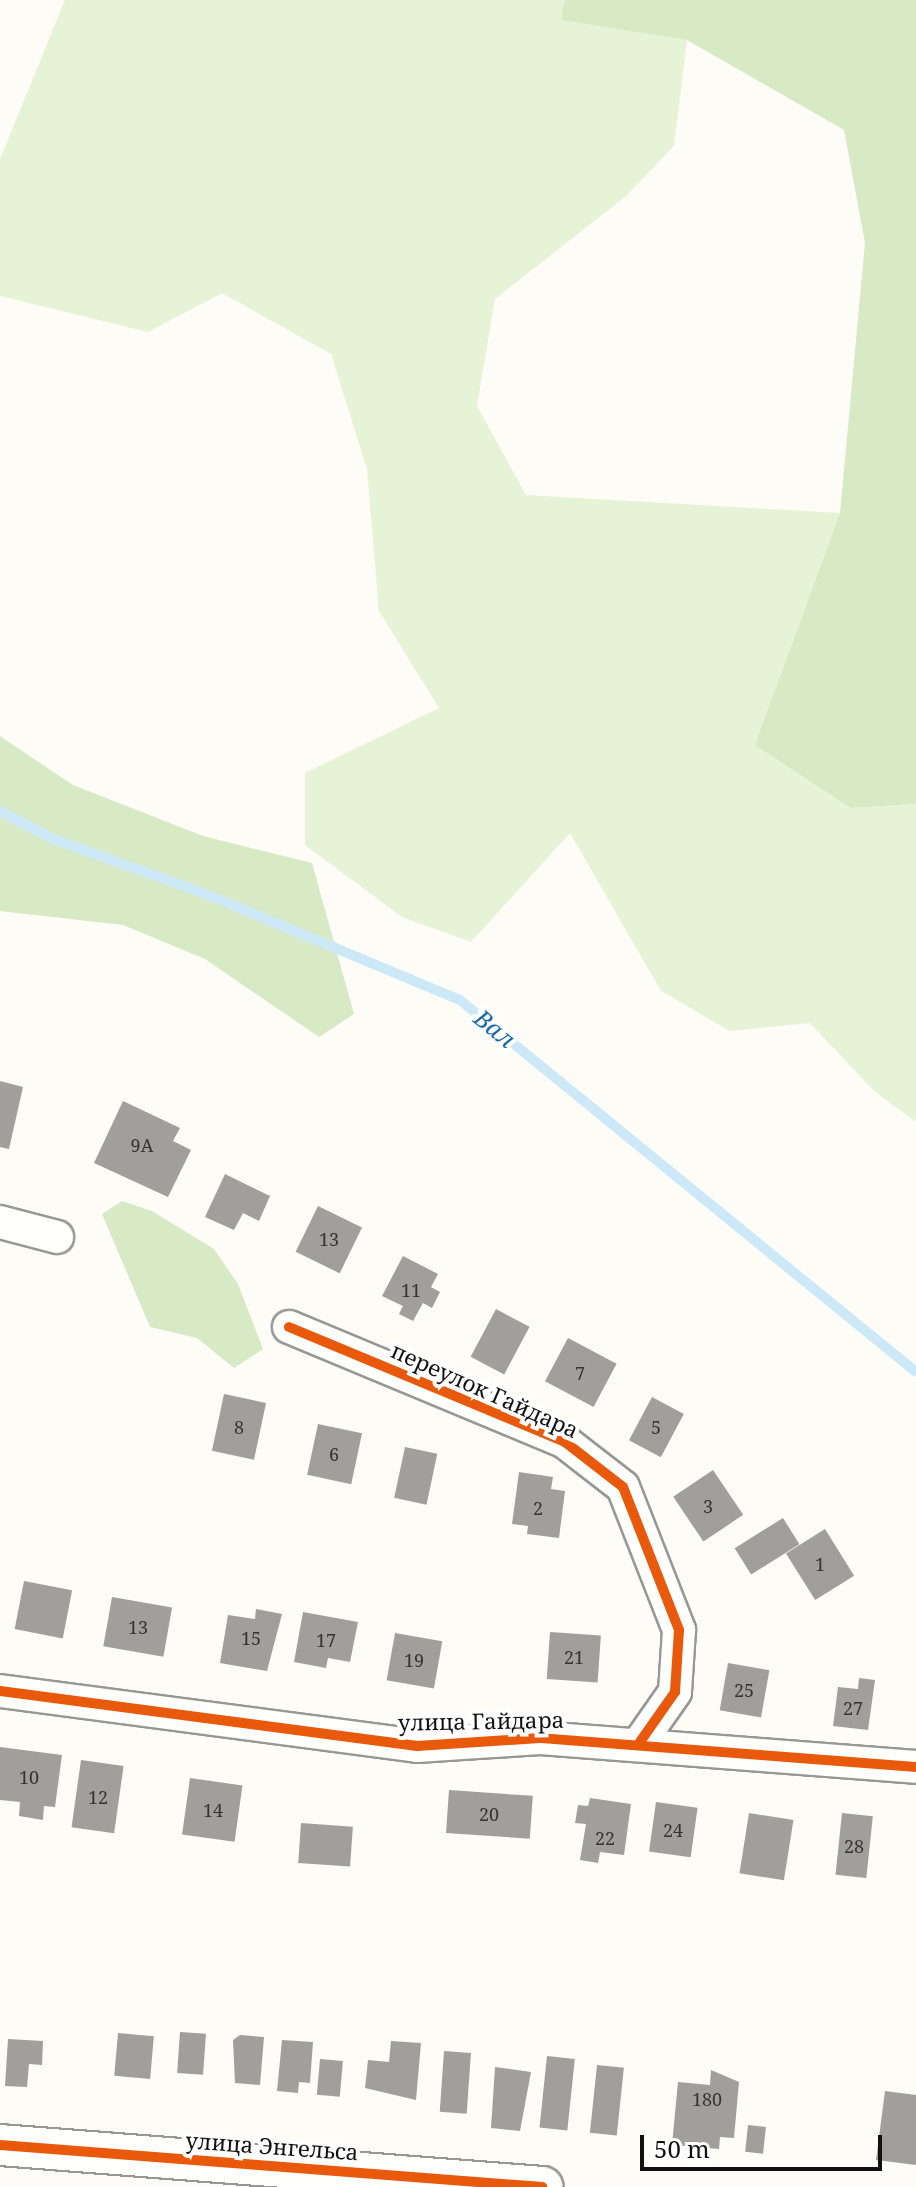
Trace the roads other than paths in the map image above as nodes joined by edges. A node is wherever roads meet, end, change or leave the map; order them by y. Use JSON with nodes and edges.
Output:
{"nodes":[{"id":1,"x":0,"y":1222,"type":"edge"},
{"id":2,"x":57,"y":1237,"type":"dead end"},
{"id":3,"x":289,"y":1327,"type":"dead end"},
{"id":4,"x":0,"y":1691,"type":"edge"},
{"id":5,"x":640,"y":1742,"type":"junction"},
{"id":6,"x":916,"y":1767,"type":"edge"},
{"id":7,"x":0,"y":2145,"type":"edge"},
{"id":8,"x":542,"y":2187,"type":"edge"}],
"edges":[{"from":1,"to":2,"type":"street"},
{"from":3,"to":5,"type":"street","name":"переулок Гайдара"},
{"from":4,"to":5,"type":"street","name":"улица Гайдара"},
{"from":5,"to":6,"type":"street","name":"улица Гайдара"},
{"from":7,"to":8,"type":"street","name":"улица Энгельса"}]}
